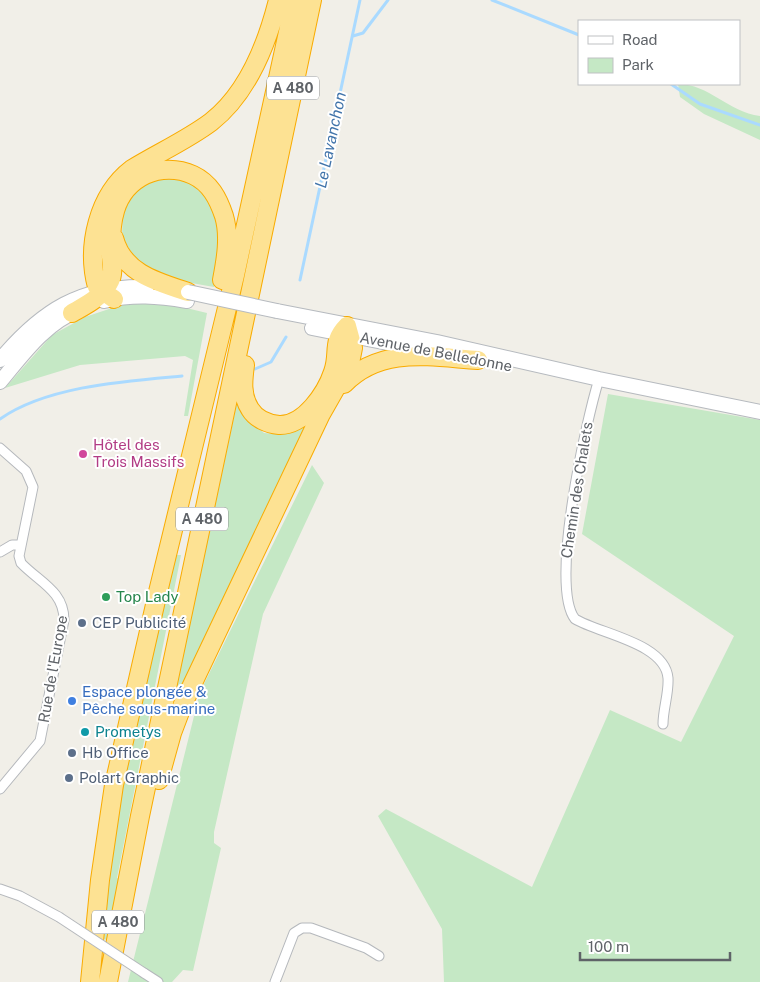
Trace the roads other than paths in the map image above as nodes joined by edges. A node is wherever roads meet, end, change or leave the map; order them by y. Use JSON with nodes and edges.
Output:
{"nodes":[{"id":1,"x":278,"y":0,"type":"edge"},
{"id":2,"x":295,"y":0,"type":"edge"},
{"id":3,"x":312,"y":0,"type":"edge"},
{"id":4,"x":275,"y":176,"type":"junction"},
{"id":5,"x":112,"y":230,"type":"junction"},
{"id":6,"x":94,"y":271,"type":"junction"},
{"id":7,"x":109,"y":294,"type":"junction"},
{"id":8,"x":81,"y":296,"type":"junction"},
{"id":9,"x":188,"y":296,"type":"junction"},
{"id":10,"x":72,"y":313,"type":"joint"},
{"id":11,"x":345,"y":332,"type":"junction"},
{"id":12,"x":0,"y":360,"type":"edge"},
{"id":13,"x":478,"y":360,"type":"junction"},
{"id":14,"x":599,"y":379,"type":"junction"},
{"id":15,"x":0,"y":382,"type":"edge"},
{"id":16,"x":334,"y":393,"type":"junction"},
{"id":17,"x":760,"y":412,"type":"edge"},
{"id":18,"x":0,"y":448,"type":"edge"},
{"id":19,"x":20,"y":545,"type":"junction"},
{"id":20,"x":0,"y":552,"type":"edge"},
{"id":21,"x":157,"y":596,"type":"junction"},
{"id":22,"x":663,"y":724,"type":"dead end"},
{"id":23,"x":0,"y":789,"type":"edge"},
{"id":24,"x":131,"y":862,"type":"junction"},
{"id":25,"x":0,"y":889,"type":"edge"},
{"id":26,"x":379,"y":956,"type":"dead end"},
{"id":27,"x":90,"y":982,"type":"edge"},
{"id":28,"x":108,"y":982,"type":"edge"},
{"id":29,"x":158,"y":982,"type":"edge"},
{"id":30,"x":275,"y":982,"type":"edge"}],
"edges":[{"from":1,"to":6,"type":"highway"},
{"from":2,"to":21,"type":"highway","number":"A 480"},
{"from":3,"to":4,"type":"highway","number":"A 480"},
{"from":4,"to":11,"type":"highway"},
{"from":4,"to":24,"type":"highway","number":"A 480"},
{"from":5,"to":7,"type":"highway"},
{"from":5,"to":9,"type":"highway"},
{"from":5,"to":21,"type":"highway"},
{"from":6,"to":7,"type":"highway"},
{"from":6,"to":8,"type":"highway"},
{"from":7,"to":8,"type":"main road","name":"Avenue de Belledonne"},
{"from":7,"to":9,"type":"main road","name":"Avenue de Belledonne"},
{"from":7,"to":10,"type":"highway"},
{"from":8,"to":12,"type":"main road","name":"Avenue de Belledonne"},
{"from":9,"to":11,"type":"main road","name":"Avenue de Belledonne","bridge":true},
{"from":10,"to":15,"type":"main road"},
{"from":11,"to":13,"type":"main road","name":"Avenue de Belledonne"},
{"from":11,"to":14,"type":"main road","name":"Avenue de Belledonne"},
{"from":11,"to":16,"type":"highway"},
{"from":13,"to":14,"type":"main road","name":"Avenue de Belledonne"},
{"from":13,"to":16,"type":"highway"},
{"from":14,"to":17,"type":"main road","name":"Avenue de Belledonne"},
{"from":14,"to":22,"type":"street","name":"Chemin des Chalets"},
{"from":16,"to":24,"type":"highway"},
{"from":18,"to":19,"type":"street","name":"Rue de l'Europe"},
{"from":19,"to":20,"type":"street"},
{"from":19,"to":23,"type":"street","name":"Rue de l'Europe"},
{"from":21,"to":27,"type":"highway","number":"A 480"},
{"from":24,"to":28,"type":"highway","number":"A 480"},
{"from":25,"to":29,"type":"street","bridge":true},
{"from":26,"to":30,"type":"street"}]}
